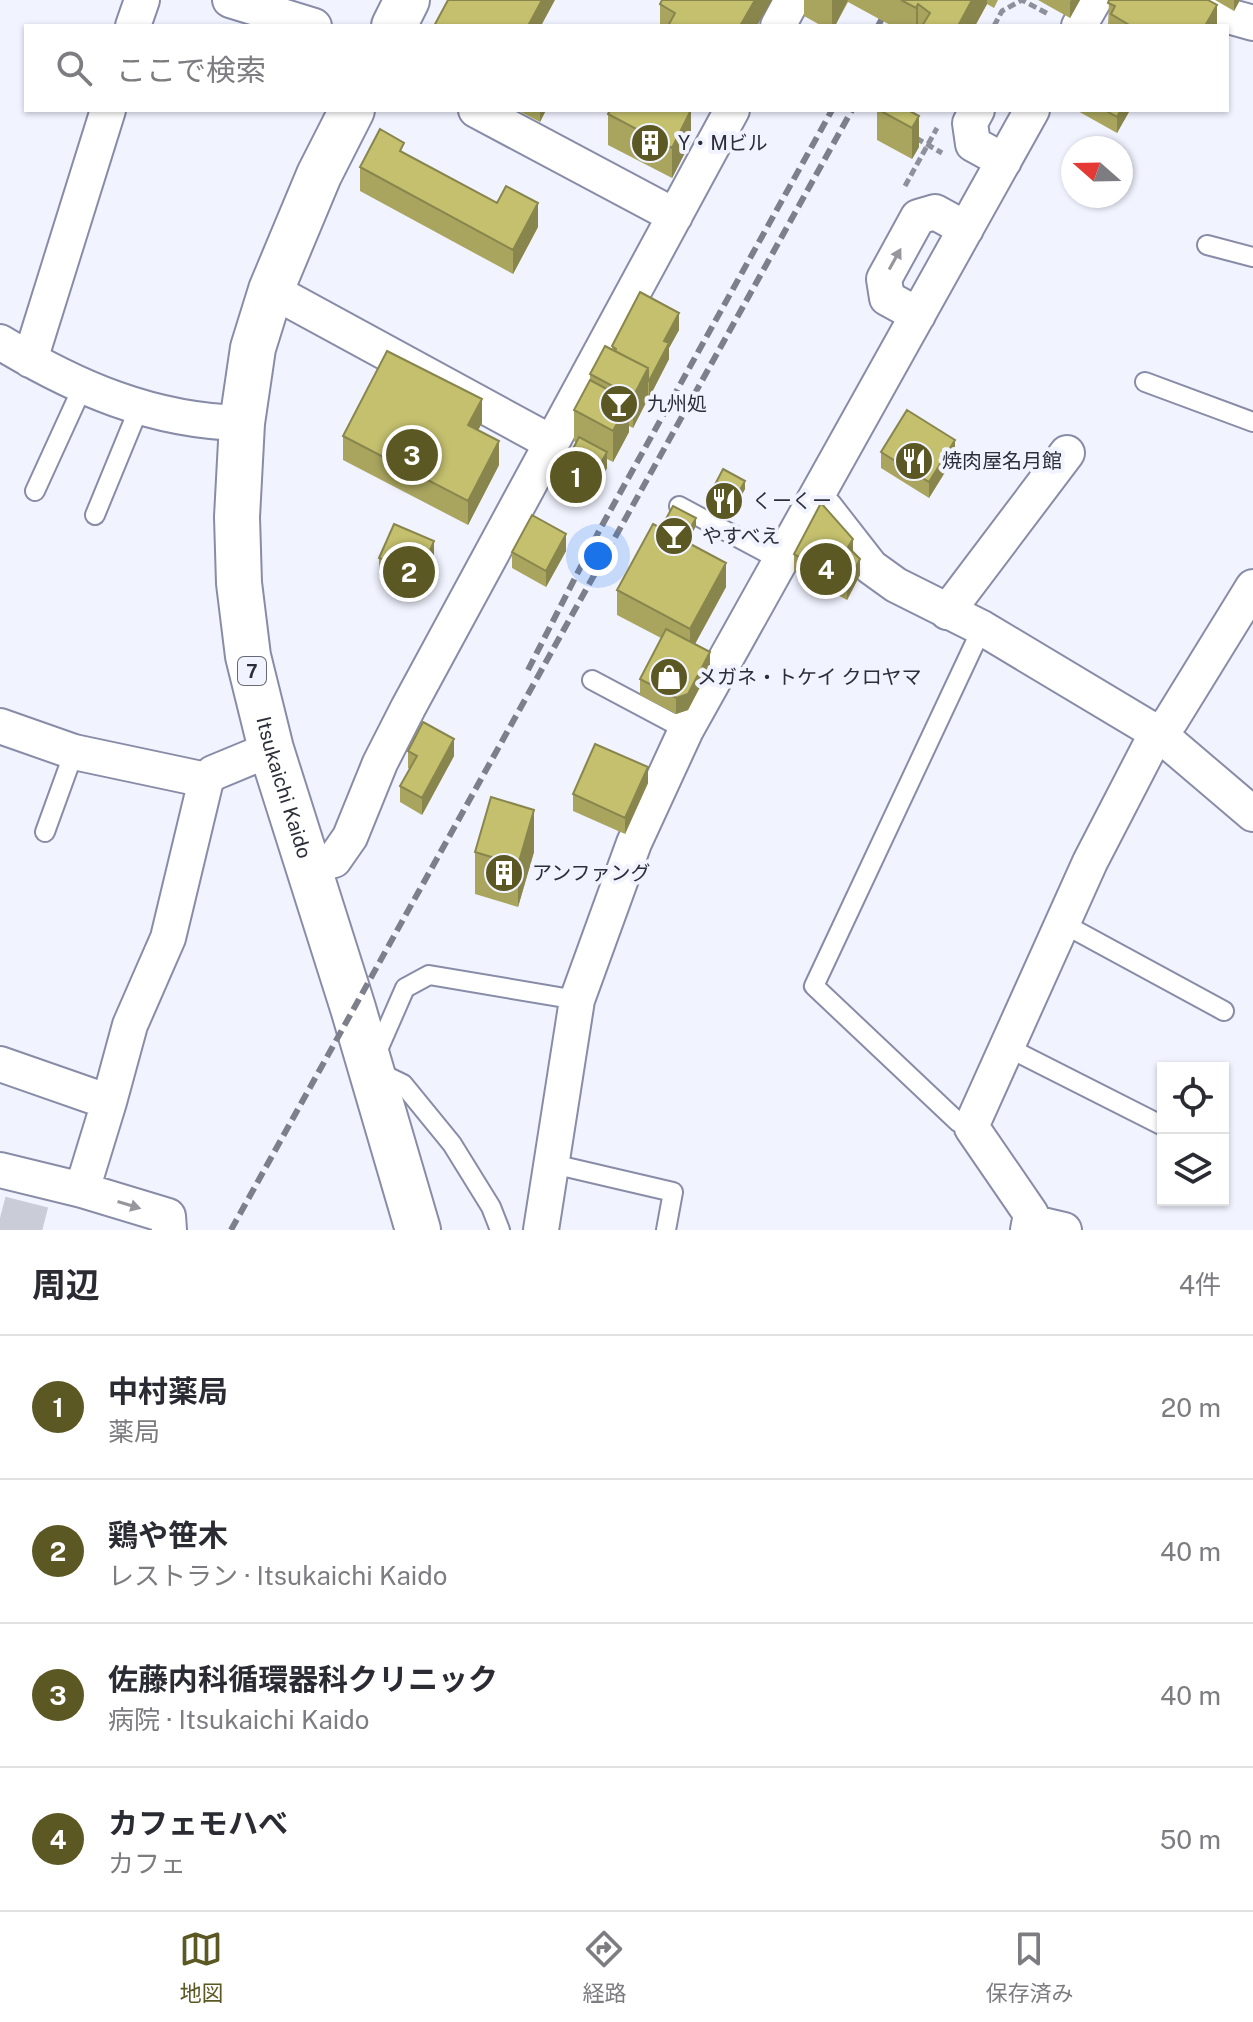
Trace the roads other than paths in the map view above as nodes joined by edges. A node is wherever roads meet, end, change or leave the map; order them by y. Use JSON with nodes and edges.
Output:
{"nodes":[{"id":1,"x":142,"y":0,"type":"edge"},
{"id":2,"x":230,"y":0,"type":"edge"},
{"id":3,"x":407,"y":0,"type":"edge"},
{"id":4,"x":792,"y":0,"type":"edge"},
{"id":5,"x":1094,"y":0,"type":"edge"},
{"id":6,"x":1187,"y":0,"type":"edge"},
{"id":7,"x":1069,"y":23,"type":"edge"},
{"id":8,"x":1253,"y":23,"type":"edge"},
{"id":9,"x":134,"y":24,"type":"edge"},
{"id":10,"x":308,"y":24,"type":"edge"},
{"id":11,"x":395,"y":24,"type":"edge"},
{"id":12,"x":779,"y":24,"type":"edge"},
{"id":13,"x":107,"y":112,"type":"edge"},
{"id":14,"x":351,"y":112,"type":"edge"},
{"id":15,"x":480,"y":112,"type":"edge"},
{"id":16,"x":731,"y":112,"type":"edge"},
{"id":17,"x":976,"y":112,"type":"edge"},
{"id":18,"x":1031,"y":112,"type":"edge"},
{"id":19,"x":1004,"y":161,"type":"junction"},
{"id":20,"x":675,"y":216,"type":"junction"},
{"id":21,"x":966,"y":229,"type":"junction"},
{"id":22,"x":1207,"y":245,"type":"dead end"},
{"id":23,"x":1253,"y":257,"type":"edge"},
{"id":24,"x":271,"y":290,"type":"junction"},
{"id":25,"x":918,"y":315,"type":"junction"},
{"id":26,"x":0,"y":342,"type":"edge"},
{"id":27,"x":30,"y":360,"type":"junction"},
{"id":28,"x":1145,"y":382,"type":"dead end"},
{"id":29,"x":83,"y":386,"type":"junction"},
{"id":30,"x":139,"y":408,"type":"junction"},
{"id":31,"x":1253,"y":422,"type":"edge"},
{"id":32,"x":242,"y":423,"type":"junction"},
{"id":33,"x":552,"y":443,"type":"junction"},
{"id":34,"x":1067,"y":453,"type":"dead end"},
{"id":35,"x":35,"y":491,"type":"dead end"},
{"id":36,"x":817,"y":497,"type":"junction"},
{"id":37,"x":679,"y":506,"type":"edge"},
{"id":38,"x":95,"y":515,"type":"dead end"},
{"id":39,"x":780,"y":560,"type":"junction"},
{"id":40,"x":1253,"y":587,"type":"edge"},
{"id":41,"x":947,"y":612,"type":"junction"},
{"id":42,"x":982,"y":628,"type":"junction"},
{"id":43,"x":592,"y":680,"type":"dead end"},
{"id":44,"x":0,"y":726,"type":"edge"},
{"id":45,"x":686,"y":730,"type":"junction"},
{"id":46,"x":1159,"y":734,"type":"junction"},
{"id":47,"x":271,"y":749,"type":"junction"},
{"id":48,"x":74,"y":752,"type":"junction"},
{"id":49,"x":206,"y":780,"type":"junction"},
{"id":50,"x":1253,"y":814,"type":"edge"},
{"id":51,"x":45,"y":832,"type":"dead end"},
{"id":52,"x":308,"y":867,"type":"junction"},
{"id":53,"x":1062,"y":923,"type":"junction"},
{"id":54,"x":577,"y":1000,"type":"junction"},
{"id":55,"x":1224,"y":1011,"type":"dead end"},
{"id":56,"x":1007,"y":1047,"type":"junction"},
{"id":57,"x":0,"y":1064,"type":"edge"},
{"id":58,"x":370,"y":1068,"type":"junction"},
{"id":59,"x":109,"y":1102,"type":"junction"},
{"id":60,"x":1157,"y":1123,"type":"edge"},
{"id":61,"x":972,"y":1128,"type":"junction"},
{"id":62,"x":553,"y":1164,"type":"junction"},
{"id":63,"x":0,"y":1170,"type":"edge"},
{"id":64,"x":82,"y":1190,"type":"junction"},
{"id":65,"x":1029,"y":1226,"type":"edge"},
{"id":66,"x":169,"y":1230,"type":"edge"},
{"id":67,"x":418,"y":1230,"type":"edge"},
{"id":68,"x":500,"y":1230,"type":"edge"},
{"id":69,"x":541,"y":1230,"type":"edge"},
{"id":70,"x":666,"y":1230,"type":"edge"},
{"id":71,"x":1064,"y":1230,"type":"edge"}],
"edges":[{"from":1,"to":9,"type":"street"},
{"from":2,"to":10,"type":"street"},
{"from":3,"to":11,"type":"main road"},
{"from":4,"to":12,"type":"street"},
{"from":5,"to":7,"type":"street"},
{"from":6,"to":8,"type":"street"},
{"from":13,"to":27,"type":"street"},
{"from":14,"to":24,"type":"main road","name":"Itsukaichi Kaido","number":"7"},
{"from":15,"to":20,"type":"street"},
{"from":16,"to":20,"type":"street"},
{"from":17,"to":19,"type":"street"},
{"from":18,"to":19,"type":"street"},
{"from":19,"to":21,"type":"street"},
{"from":20,"to":33,"type":"street"},
{"from":21,"to":25,"type":"street"},
{"from":25,"to":21,"type":"street","one_way":true},
{"from":22,"to":23,"type":"lane"},
{"from":24,"to":32,"type":"main road","name":"Itsukaichi Kaido","number":"7"},
{"from":24,"to":33,"type":"street"},
{"from":25,"to":36,"type":"street"},
{"from":26,"to":27,"type":"street"},
{"from":27,"to":29,"type":"street"},
{"from":28,"to":31,"type":"lane"},
{"from":29,"to":30,"type":"street"},
{"from":29,"to":35,"type":"lane"},
{"from":30,"to":32,"type":"street"},
{"from":30,"to":38,"type":"lane"},
{"from":32,"to":47,"type":"main road","name":"Itsukaichi Kaido","number":"7"},
{"from":33,"to":52,"type":"street"},
{"from":34,"to":41,"type":"street"},
{"from":36,"to":39,"type":"street"},
{"from":36,"to":41,"type":"street"},
{"from":37,"to":39,"type":"lane"},
{"from":39,"to":45,"type":"street"},
{"from":40,"to":46,"type":"street"},
{"from":41,"to":42,"type":"street"},
{"from":42,"to":46,"type":"street"},
{"from":42,"to":61,"type":"lane"},
{"from":43,"to":45,"type":"lane"},
{"from":44,"to":48,"type":"street"},
{"from":45,"to":54,"type":"street"},
{"from":46,"to":50,"type":"street"},
{"from":46,"to":53,"type":"street"},
{"from":47,"to":49,"type":"street"},
{"from":47,"to":52,"type":"main road","name":"Itsukaichi Kaido","number":"7"},
{"from":48,"to":49,"type":"street"},
{"from":48,"to":51,"type":"lane"},
{"from":49,"to":59,"type":"street"},
{"from":52,"to":58,"type":"main road","name":"Itsukaichi Kaido","number":"7"},
{"from":53,"to":55,"type":"lane"},
{"from":53,"to":56,"type":"street"},
{"from":54,"to":58,"type":"lane"},
{"from":54,"to":62,"type":"street"},
{"from":56,"to":60,"type":"lane"},
{"from":56,"to":61,"type":"street"},
{"from":57,"to":59,"type":"street"},
{"from":58,"to":67,"type":"main road","name":"Itsukaichi Kaido","number":"7"},
{"from":58,"to":68,"type":"lane"},
{"from":59,"to":64,"type":"street"},
{"from":61,"to":65,"type":"street"},
{"from":62,"to":69,"type":"street"},
{"from":62,"to":70,"type":"lane"},
{"from":63,"to":64,"type":"street"},
{"from":64,"to":66,"type":"street","one_way":true},
{"from":65,"to":71,"type":"street"}]}
